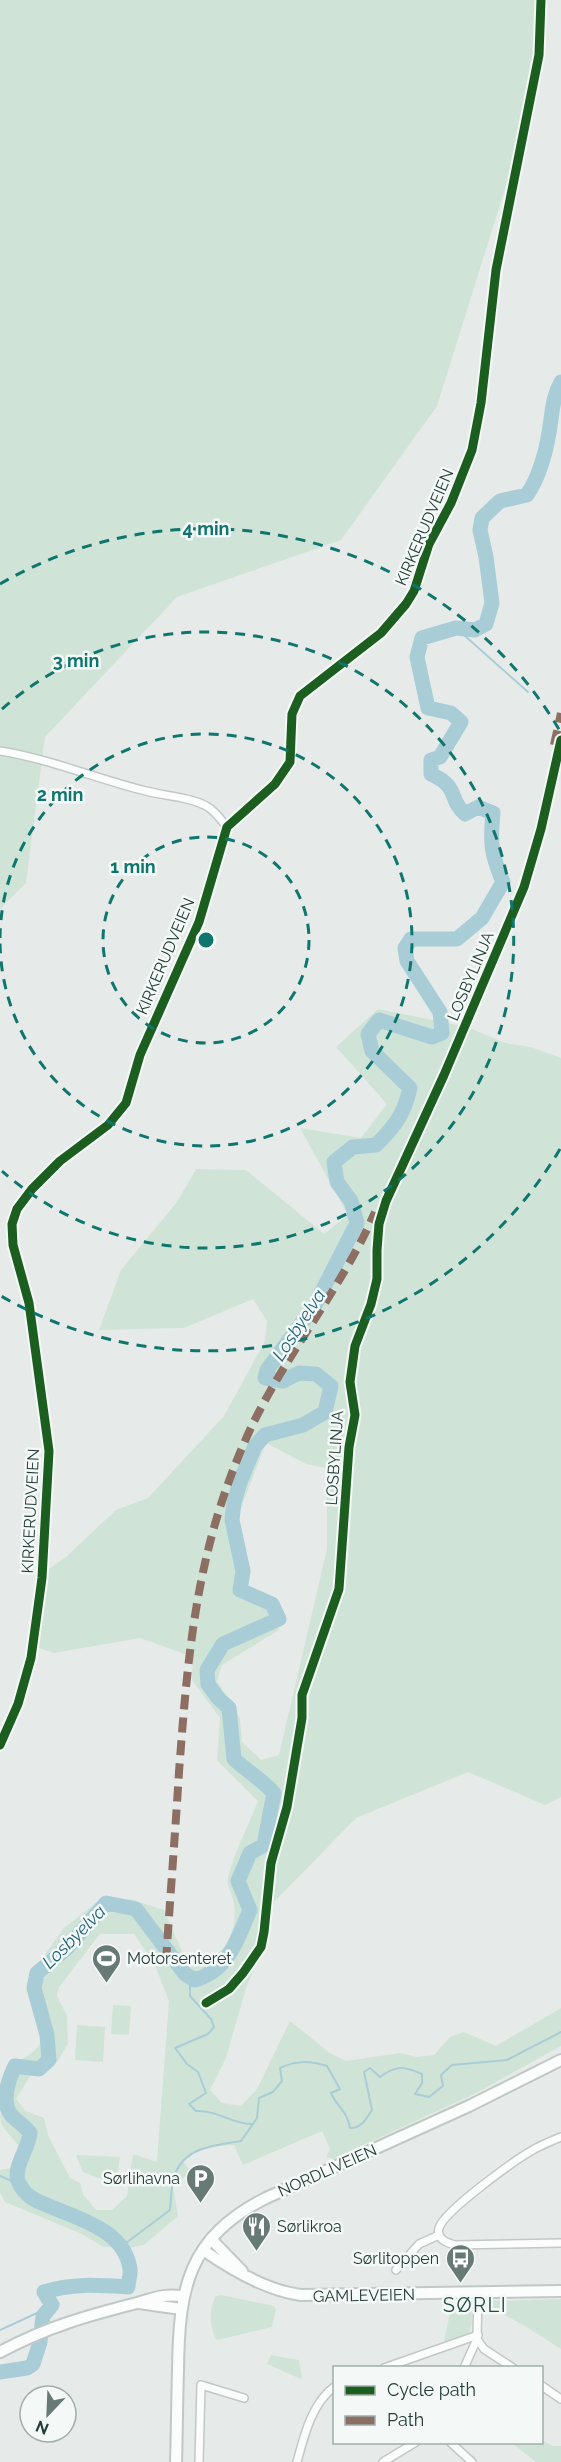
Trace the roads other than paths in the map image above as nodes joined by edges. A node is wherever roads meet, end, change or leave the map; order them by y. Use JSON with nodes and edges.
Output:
{"nodes":[{"id":1,"x":541,"y":0,"type":"edge"},
{"id":2,"x":0,"y":751,"type":"edge"},
{"id":3,"x":227,"y":827,"type":"junction"},
{"id":4,"x":0,"y":1745,"type":"edge"},
{"id":5,"x":561,"y":2060,"type":"edge"},
{"id":6,"x":561,"y":2137,"type":"edge"},
{"id":7,"x":439,"y":2235,"type":"junction"},
{"id":8,"x":211,"y":2239,"type":"junction"},
{"id":9,"x":561,"y":2243,"type":"edge"},
{"id":10,"x":202,"y":2250,"type":"junction"},
{"id":11,"x":396,"y":2270,"type":"dead end"},
{"id":12,"x":243,"y":2273,"type":"junction"},
{"id":13,"x":561,"y":2291,"type":"edge"},
{"id":14,"x":478,"y":2292,"type":"junction"},
{"id":15,"x":182,"y":2296,"type":"junction"},
{"id":16,"x":139,"y":2303,"type":"junction"},
{"id":17,"x":181,"y":2309,"type":"junction"},
{"id":18,"x":477,"y":2337,"type":"junction"},
{"id":19,"x":0,"y":2352,"type":"edge"},
{"id":20,"x":387,"y":2366,"type":"edge"},
{"id":21,"x":464,"y":2366,"type":"edge"},
{"id":22,"x":511,"y":2366,"type":"edge"},
{"id":23,"x":543,"y":2387,"type":"edge"},
{"id":24,"x":333,"y":2388,"type":"edge"},
{"id":25,"x":244,"y":2398,"type":"dead end"},
{"id":26,"x":561,"y":2399,"type":"edge"},
{"id":27,"x":413,"y":2444,"type":"edge"},
{"id":28,"x":452,"y":2444,"type":"edge"},
{"id":29,"x":176,"y":2462,"type":"edge"},
{"id":30,"x":199,"y":2462,"type":"edge"},
{"id":31,"x":297,"y":2462,"type":"edge"},
{"id":32,"x":383,"y":2462,"type":"edge"},
{"id":33,"x":472,"y":2462,"type":"edge"}],
"edges":[{"from":1,"to":3,"type":"street","name":"KIRKERUDVEIEN"},
{"from":2,"to":3,"type":"street"},
{"from":3,"to":4,"type":"street","name":"KIRKERUDVEIEN"},
{"from":5,"to":8,"type":"main road","name":"NORDLIVEIEN"},
{"from":6,"to":7,"type":"street"},
{"from":7,"to":9,"type":"street"},
{"from":7,"to":11,"type":"street"},
{"from":8,"to":10,"type":"main road","name":"NORDLIVEIEN"},
{"from":8,"to":12,"type":"main road","name":"GAMLEVEIEN"},
{"from":10,"to":12,"type":"main road","name":"GAMLEVEIEN"},
{"from":10,"to":15,"type":"main road","name":"NORDLIVEIEN"},
{"from":12,"to":14,"type":"main road","name":"GAMLEVEIEN"},
{"from":13,"to":14,"type":"main road","name":"GAMLEVEIEN"},
{"from":14,"to":18,"type":"street"},
{"from":15,"to":16,"type":"main road"},
{"from":15,"to":17,"type":"main road","name":"NORDLIVEIEN"},
{"from":16,"to":17,"type":"main road"},
{"from":16,"to":19,"type":"main road"},
{"from":17,"to":29,"type":"main road","name":"NORDLIVEIEN"},
{"from":18,"to":20,"type":"street"},
{"from":18,"to":21,"type":"street"},
{"from":18,"to":22,"type":"street"},
{"from":23,"to":26,"type":"street"},
{"from":24,"to":31,"type":"street"},
{"from":25,"to":30,"type":"street"},
{"from":27,"to":32,"type":"street"},
{"from":28,"to":33,"type":"street"}]}
